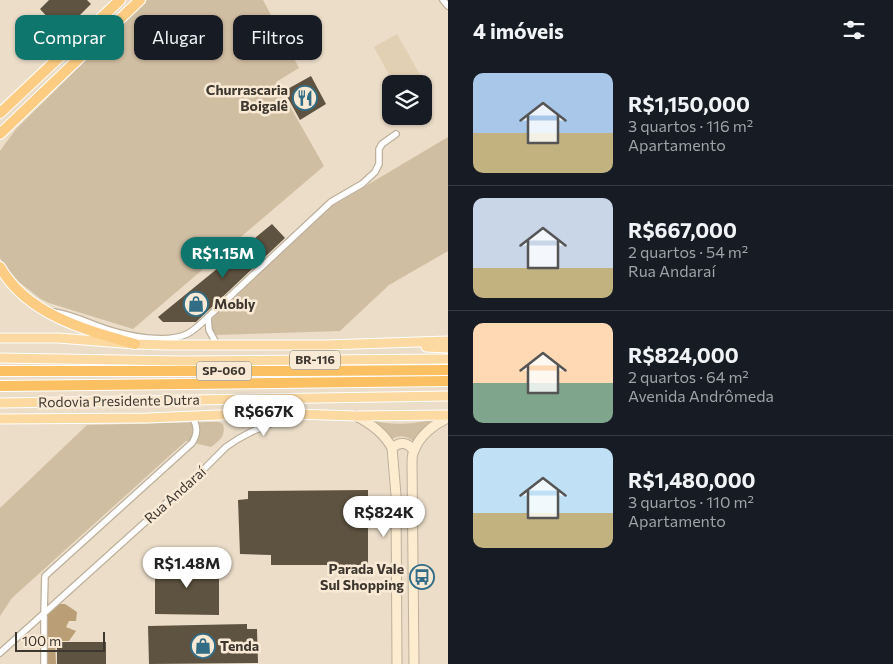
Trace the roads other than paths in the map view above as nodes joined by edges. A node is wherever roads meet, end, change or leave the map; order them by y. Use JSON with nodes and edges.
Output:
{"nodes":[{"id":1,"x":120,"y":0,"type":"edge"},
{"id":2,"x":140,"y":0,"type":"edge"},
{"id":3,"x":443,"y":0,"type":"edge"},
{"id":4,"x":448,"y":6,"type":"edge"},
{"id":5,"x":0,"y":112,"type":"edge"},
{"id":6,"x":2,"y":134,"type":"edge"},
{"id":7,"x":396,"y":134,"type":"dead end"},
{"id":8,"x":0,"y":267,"type":"edge"},
{"id":9,"x":47,"y":311,"type":"junction"},
{"id":10,"x":208,"y":317,"type":"junction"},
{"id":11,"x":0,"y":338,"type":"edge"},
{"id":12,"x":448,"y":342,"type":"edge"},
{"id":13,"x":135,"y":344,"type":"junction"},
{"id":14,"x":375,"y":344,"type":"junction"},
{"id":15,"x":217,"y":345,"type":"junction"},
{"id":16,"x":448,"y":348,"type":"edge"},
{"id":17,"x":0,"y":358,"type":"edge"},
{"id":18,"x":448,"y":359,"type":"edge"},
{"id":19,"x":448,"y":370,"type":"edge"},
{"id":20,"x":0,"y":371,"type":"edge"},
{"id":21,"x":448,"y":381,"type":"edge"},
{"id":22,"x":0,"y":386,"type":"edge"},
{"id":23,"x":448,"y":396,"type":"edge"},
{"id":24,"x":0,"y":403,"type":"edge"},
{"id":25,"x":295,"y":413,"type":"junction"},
{"id":26,"x":191,"y":416,"type":"junction"},
{"id":27,"x":356,"y":416,"type":"junction"},
{"id":28,"x":448,"y":417,"type":"edge"},
{"id":29,"x":0,"y":419,"type":"edge"},
{"id":30,"x":392,"y":448,"type":"junction"},
{"id":31,"x":414,"y":451,"type":"junction"},
{"id":32,"x":44,"y":614,"type":"junction"},
{"id":33,"x":0,"y":653,"type":"edge"},
{"id":34,"x":44,"y":664,"type":"edge"},
{"id":35,"x":397,"y":664,"type":"edge"},
{"id":36,"x":414,"y":664,"type":"edge"}],
"edges":[{"from":1,"to":5,"type":"highway"},
{"from":2,"to":6,"type":"highway"},
{"from":3,"to":4,"type":"street"},
{"from":7,"to":10,"type":"street"},
{"from":8,"to":9,"type":"highway"},
{"from":9,"to":10,"type":"street"},
{"from":9,"to":13,"type":"highway"},
{"from":10,"to":15,"type":"street"},
{"from":11,"to":13,"type":"main road"},
{"from":12,"to":14,"type":"main road"},
{"from":13,"to":15,"type":"main road"},
{"from":14,"to":15,"type":"main road"},
{"from":14,"to":16,"type":"main road"},
{"from":17,"to":18,"type":"main road","number":"BR-116"},
{"from":19,"to":20,"type":"highway","name":"Rodovia Presidente Dutra","number":"SP-060"},
{"from":21,"to":22,"type":"highway","name":"Rodovia Presidente Dutra","number":"SP-060"},
{"from":23,"to":24,"type":"main road","name":"Rodovia Presidente Dutra"},
{"from":25,"to":26,"type":"main road"},
{"from":25,"to":27,"type":"main road"},
{"from":25,"to":32,"type":"street","name":"Rua Andaraí"},
{"from":26,"to":29,"type":"main road"},
{"from":26,"to":32,"type":"street"},
{"from":27,"to":28,"type":"main road"},
{"from":27,"to":30,"type":"main road"},
{"from":28,"to":31,"type":"main road"},
{"from":30,"to":31,"type":"main road"},
{"from":30,"to":35,"type":"main road"},
{"from":31,"to":36,"type":"main road"},
{"from":32,"to":33,"type":"street","name":"Rua Andaraí"},
{"from":32,"to":34,"type":"street"}]}
